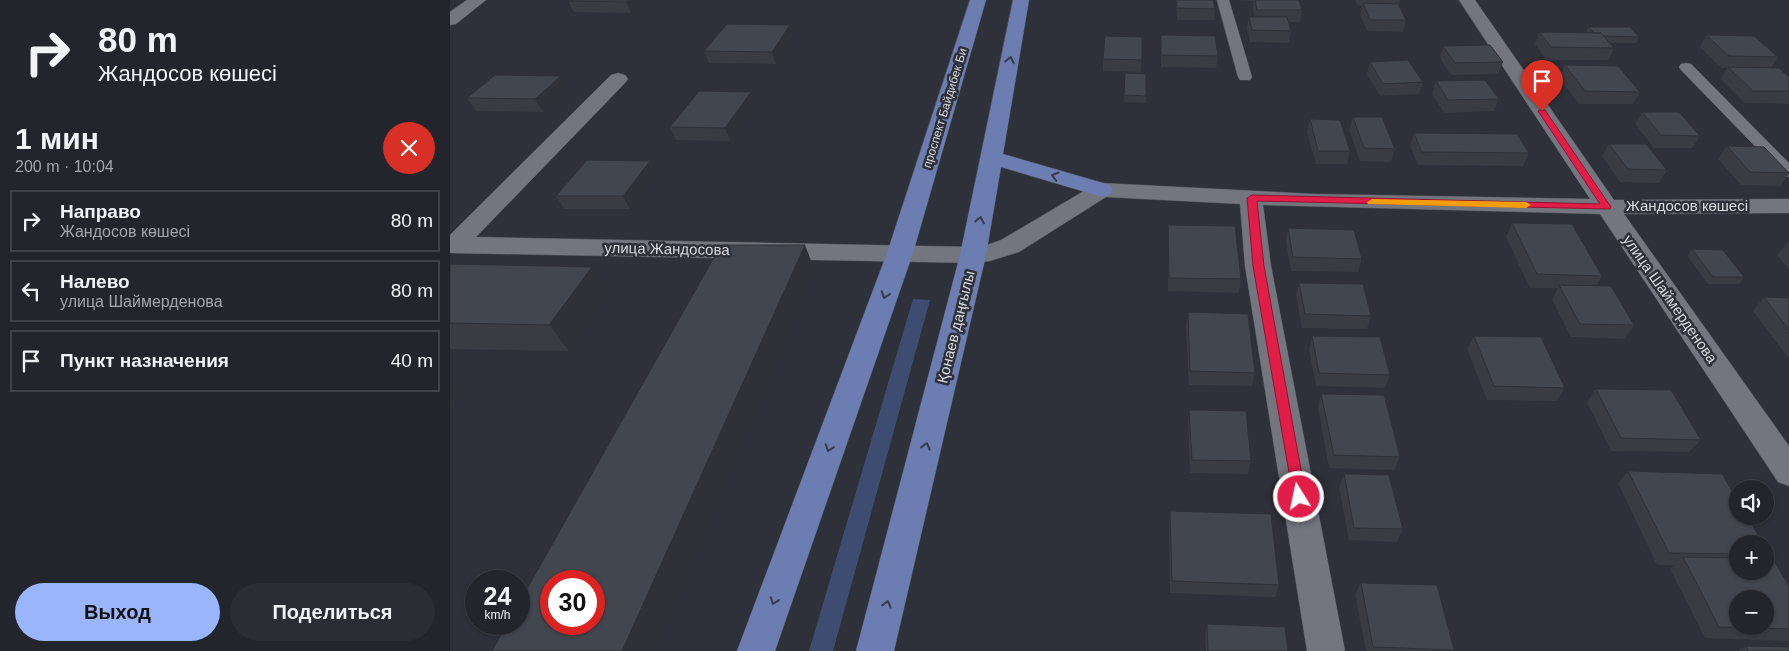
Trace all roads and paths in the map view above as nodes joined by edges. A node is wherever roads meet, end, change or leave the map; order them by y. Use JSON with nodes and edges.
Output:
{"nodes":[{"id":1,"x":478,"y":0,"type":"edge"},
{"id":2,"x":978,"y":0,"type":"edge"},
{"id":3,"x":1021,"y":0,"type":"edge"},
{"id":4,"x":1223,"y":0,"type":"edge"},
{"id":5,"x":1468,"y":0,"type":"edge"},
{"id":6,"x":450,"y":20,"type":"edge"},
{"id":7,"x":1686,"y":67,"type":"dead end"},
{"id":8,"x":1245,"y":77,"type":"dead end"},
{"id":9,"x":618,"y":79,"type":"dead end"},
{"id":10,"x":992,"y":158,"type":"junction"},
{"id":11,"x":1789,"y":172,"type":"edge"},
{"id":12,"x":1102,"y":190,"type":"junction"},
{"id":13,"x":1252,"y":198,"type":"junction"},
{"id":14,"x":1789,"y":206,"type":"edge"},
{"id":15,"x":1606,"y":207,"type":"junction"},
{"id":16,"x":452,"y":245,"type":"edge"},
{"id":17,"x":900,"y":253,"type":"junction"},
{"id":18,"x":973,"y":255,"type":"junction"},
{"id":19,"x":1789,"y":472,"type":"edge"},
{"id":20,"x":756,"y":651,"type":"edge"},
{"id":21,"x":875,"y":651,"type":"edge"},
{"id":22,"x":1326,"y":651,"type":"edge"}],
"edges":[{"from":1,"to":6,"type":"street"},
{"from":2,"to":17,"type":"main road","name":"проспект Байдибек Би"},
{"from":10,"to":3,"type":"main road","name":"Қонаев даңғылы","one_way":true},
{"from":4,"to":8,"type":"lane"},
{"from":5,"to":15,"type":"street","name":"улица Шаймерденова"},
{"from":7,"to":11,"type":"lane"},
{"from":9,"to":16,"type":"street"},
{"from":12,"to":10,"type":"main road","one_way":true},
{"from":18,"to":10,"type":"main road","name":"Қонаев даңғылы","one_way":true},
{"from":12,"to":13,"type":"street","name":"Жандосов көшесі"},
{"from":12,"to":18,"type":"street"},
{"from":13,"to":15,"type":"street","name":"Жандосов көшесі"},
{"from":13,"to":22,"type":"street"},
{"from":14,"to":15,"type":"street","name":"Жандосов көшесі"},
{"from":15,"to":19,"type":"street","name":"улица Шаймерденова"},
{"from":16,"to":17,"type":"street","name":"улица Жандосова"},
{"from":17,"to":18,"type":"street","name":"улица Жандосова"},
{"from":17,"to":20,"type":"main road","one_way":true},
{"from":21,"to":18,"type":"main road","name":"Қонаев даңғылы","one_way":true}]}
